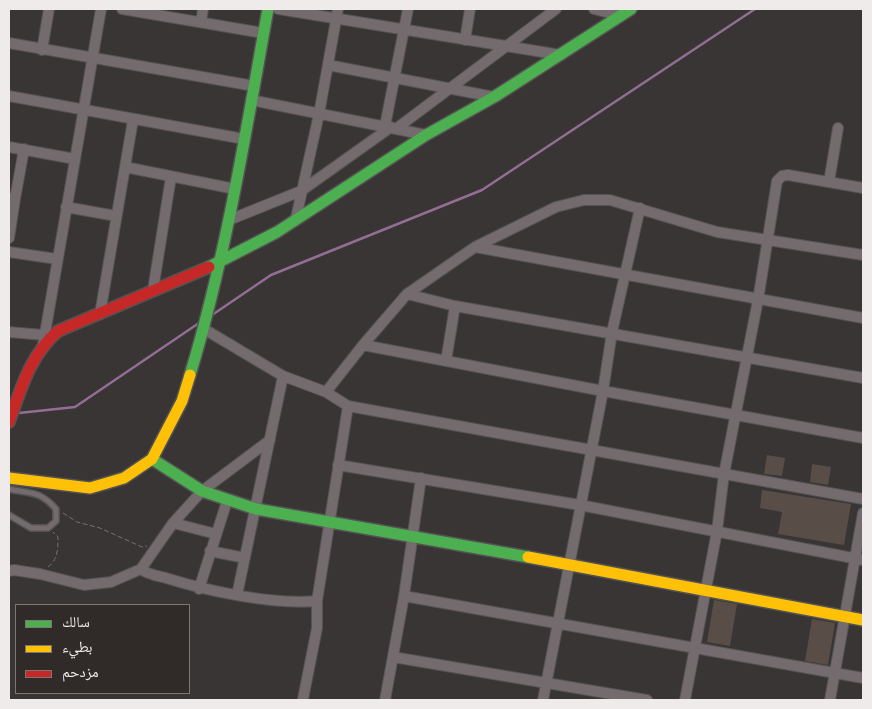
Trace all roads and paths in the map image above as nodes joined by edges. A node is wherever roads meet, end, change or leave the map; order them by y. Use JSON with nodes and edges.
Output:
{"nodes":[{"id":1,"x":49,"y":9,"type":"edge"},
{"id":2,"x":101,"y":9,"type":"edge"},
{"id":3,"x":122,"y":9,"type":"edge"},
{"id":4,"x":203,"y":9,"type":"edge"},
{"id":5,"x":268,"y":9,"type":"edge"},
{"id":6,"x":278,"y":9,"type":"edge"},
{"id":7,"x":338,"y":9,"type":"edge"},
{"id":8,"x":408,"y":9,"type":"edge"},
{"id":9,"x":470,"y":9,"type":"edge"},
{"id":10,"x":556,"y":9,"type":"edge"},
{"id":11,"x":594,"y":9,"type":"edge"},
{"id":12,"x":631,"y":9,"type":"edge"},
{"id":13,"x":621,"y":16,"type":"junction"},
{"id":14,"x":336,"y":20,"type":"junction"},
{"id":15,"x":201,"y":22,"type":"junction"},
{"id":16,"x":404,"y":30,"type":"junction"},
{"id":17,"x":264,"y":33,"type":"junction"},
{"id":18,"x":465,"y":40,"type":"junction"},
{"id":19,"x":9,"y":43,"type":"edge"},
{"id":20,"x":507,"y":47,"type":"junction"},
{"id":21,"x":42,"y":50,"type":"junction"},
{"id":22,"x":560,"y":55,"type":"junction"},
{"id":23,"x":92,"y":59,"type":"junction"},
{"id":24,"x":328,"y":65,"type":"junction"},
{"id":25,"x":394,"y":79,"type":"junction"},
{"id":26,"x":254,"y":86,"type":"junction"},
{"id":27,"x":452,"y":88,"type":"junction"},
{"id":28,"x":9,"y":96,"type":"edge"},
{"id":29,"x":494,"y":97,"type":"junction"},
{"id":30,"x":251,"y":100,"type":"junction"},
{"id":31,"x":84,"y":110,"type":"junction"},
{"id":32,"x":319,"y":114,"type":"junction"},
{"id":33,"x":133,"y":120,"type":"junction"},
{"id":34,"x":391,"y":127,"type":"junction"},
{"id":35,"x":838,"y":128,"type":"dead end"},
{"id":36,"x":426,"y":135,"type":"junction"},
{"id":37,"x":244,"y":139,"type":"junction"},
{"id":38,"x":9,"y":146,"type":"edge"},
{"id":39,"x":24,"y":150,"type":"junction"},
{"id":40,"x":76,"y":159,"type":"junction"},
{"id":41,"x":125,"y":168,"type":"junction"},
{"id":42,"x":171,"y":177,"type":"junction"},
{"id":43,"x":829,"y":182,"type":"junction"},
{"id":44,"x":235,"y":188,"type":"junction"},
{"id":45,"x":863,"y":188,"type":"edge"},
{"id":46,"x":301,"y":191,"type":"junction"},
{"id":47,"x":12,"y":198,"type":"edge"},
{"id":48,"x":66,"y":208,"type":"junction"},
{"id":49,"x":640,"y":208,"type":"junction"},
{"id":50,"x":116,"y":216,"type":"junction"},
{"id":51,"x":296,"y":218,"type":"junction"},
{"id":52,"x":229,"y":220,"type":"junction"},
{"id":53,"x":9,"y":238,"type":"edge"},
{"id":54,"x":768,"y":240,"type":"junction"},
{"id":55,"x":475,"y":247,"type":"junction"},
{"id":56,"x":9,"y":252,"type":"edge"},
{"id":57,"x":863,"y":255,"type":"edge"},
{"id":58,"x":57,"y":260,"type":"junction"},
{"id":59,"x":220,"y":262,"type":"junction"},
{"id":60,"x":624,"y":274,"type":"junction"},
{"id":61,"x":153,"y":290,"type":"junction"},
{"id":62,"x":407,"y":294,"type":"junction"},
{"id":63,"x":758,"y":300,"type":"junction"},
{"id":64,"x":455,"y":306,"type":"junction"},
{"id":65,"x":100,"y":314,"type":"junction"},
{"id":66,"x":863,"y":318,"type":"edge"},
{"id":67,"x":204,"y":329,"type":"junction"},
{"id":68,"x":9,"y":332,"type":"edge"},
{"id":69,"x":612,"y":332,"type":"junction"},
{"id":70,"x":43,"y":340,"type":"junction"},
{"id":71,"x":363,"y":345,"type":"junction"},
{"id":72,"x":746,"y":356,"type":"junction"},
{"id":73,"x":446,"y":361,"type":"junction"},
{"id":74,"x":283,"y":376,"type":"junction"},
{"id":75,"x":863,"y":378,"type":"edge"},
{"id":76,"x":603,"y":391,"type":"junction"},
{"id":77,"x":326,"y":392,"type":"junction"},
{"id":78,"x":348,"y":406,"type":"junction"},
{"id":79,"x":735,"y":414,"type":"junction"},
{"id":80,"x":9,"y":422,"type":"edge"},
{"id":81,"x":863,"y":438,"type":"edge"},
{"id":82,"x":270,"y":440,"type":"junction"},
{"id":83,"x":591,"y":450,"type":"junction"},
{"id":84,"x":152,"y":459,"type":"junction"},
{"id":85,"x":338,"y":465,"type":"junction"},
{"id":86,"x":724,"y":474,"type":"junction"},
{"id":87,"x":9,"y":478,"type":"edge"},
{"id":88,"x":421,"y":478,"type":"junction"},
{"id":89,"x":9,"y":489,"type":"edge"},
{"id":90,"x":202,"y":491,"type":"junction"},
{"id":91,"x":863,"y":499,"type":"edge"},
{"id":92,"x":227,"y":501,"type":"junction"},
{"id":93,"x":580,"y":505,"type":"junction"},
{"id":94,"x":56,"y":509,"type":"junction"},
{"id":95,"x":256,"y":509,"type":"junction"},
{"id":96,"x":863,"y":513,"type":"edge"},
{"id":97,"x":9,"y":516,"type":"edge"},
{"id":98,"x":173,"y":523,"type":"junction"},
{"id":99,"x":329,"y":523,"type":"junction"},
{"id":100,"x":48,"y":528,"type":"junction"},
{"id":101,"x":717,"y":531,"type":"junction"},
{"id":102,"x":216,"y":534,"type":"junction"},
{"id":103,"x":412,"y":538,"type":"junction"},
{"id":104,"x":158,"y":544,"type":"junction"},
{"id":105,"x":210,"y":551,"type":"junction"},
{"id":106,"x":245,"y":558,"type":"junction"},
{"id":107,"x":859,"y":559,"type":"edge"},
{"id":108,"x":568,"y":566,"type":"junction"},
{"id":109,"x":141,"y":569,"type":"junction"},
{"id":110,"x":9,"y":571,"type":"edge"},
{"id":111,"x":40,"y":574,"type":"junction"},
{"id":112,"x":199,"y":588,"type":"junction"},
{"id":113,"x":706,"y":589,"type":"junction"},
{"id":114,"x":238,"y":595,"type":"junction"},
{"id":115,"x":404,"y":596,"type":"junction"},
{"id":116,"x":317,"y":601,"type":"junction"},
{"id":117,"x":845,"y":617,"type":"junction"},
{"id":118,"x":863,"y":620,"type":"edge"},
{"id":119,"x":557,"y":624,"type":"junction"},
{"id":120,"x":695,"y":647,"type":"junction"},
{"id":121,"x":393,"y":657,"type":"junction"},
{"id":122,"x":836,"y":673,"type":"junction"},
{"id":123,"x":863,"y":678,"type":"edge"},
{"id":124,"x":545,"y":682,"type":"junction"},
{"id":125,"x":304,"y":700,"type":"edge"},
{"id":126,"x":385,"y":700,"type":"edge"},
{"id":127,"x":542,"y":700,"type":"edge"},
{"id":128,"x":647,"y":700,"type":"edge"},
{"id":129,"x":685,"y":700,"type":"edge"},
{"id":130,"x":830,"y":700,"type":"edge"}],
"edges":[{"from":1,"to":21,"type":"street"},
{"from":2,"to":23,"type":"street"},
{"from":3,"to":15,"type":"street"},
{"from":4,"to":15,"type":"street"},
{"from":5,"to":17,"type":"street"},
{"from":6,"to":14,"type":"street"},
{"from":7,"to":14,"type":"street"},
{"from":8,"to":16,"type":"street"},
{"from":9,"to":18,"type":"street"},
{"from":10,"to":20,"type":"street"},
{"from":11,"to":13,"type":"street"},
{"from":12,"to":13,"type":"street"},
{"from":13,"to":22,"type":"street"},
{"from":14,"to":16,"type":"street"},
{"from":14,"to":24,"type":"street"},
{"from":15,"to":17,"type":"street"},
{"from":16,"to":18,"type":"street"},
{"from":16,"to":25,"type":"street"},
{"from":17,"to":26,"type":"street"},
{"from":18,"to":20,"type":"street"},
{"from":19,"to":21,"type":"street"},
{"from":20,"to":22,"type":"street"},
{"from":20,"to":27,"type":"street"},
{"from":21,"to":23,"type":"street"},
{"from":22,"to":29,"type":"street"},
{"from":23,"to":26,"type":"street"},
{"from":23,"to":31,"type":"street"},
{"from":24,"to":25,"type":"street"},
{"from":24,"to":32,"type":"street"},
{"from":25,"to":27,"type":"street"},
{"from":25,"to":34,"type":"street"},
{"from":26,"to":30,"type":"street"},
{"from":27,"to":29,"type":"street"},
{"from":27,"to":34,"type":"street"},
{"from":28,"to":31,"type":"street"},
{"from":29,"to":36,"type":"street"},
{"from":30,"to":32,"type":"street"},
{"from":30,"to":37,"type":"street"},
{"from":31,"to":33,"type":"street"},
{"from":31,"to":40,"type":"street"},
{"from":32,"to":34,"type":"street"},
{"from":32,"to":46,"type":"street"},
{"from":33,"to":37,"type":"street"},
{"from":33,"to":41,"type":"street"},
{"from":34,"to":36,"type":"street"},
{"from":34,"to":46,"type":"street"},
{"from":35,"to":43,"type":"street"},
{"from":36,"to":51,"type":"street"},
{"from":37,"to":44,"type":"street"},
{"from":38,"to":39,"type":"street"},
{"from":39,"to":40,"type":"street"},
{"from":39,"to":47,"type":"street"},
{"from":40,"to":48,"type":"street"},
{"from":41,"to":42,"type":"street"},
{"from":41,"to":50,"type":"street"},
{"from":42,"to":44,"type":"street"},
{"from":42,"to":61,"type":"street"},
{"from":43,"to":45,"type":"street"},
{"from":43,"to":54,"type":"street"},
{"from":44,"to":52,"type":"street"},
{"from":46,"to":51,"type":"street"},
{"from":46,"to":52,"type":"street"},
{"from":47,"to":53,"type":"street"},
{"from":48,"to":50,"type":"street"},
{"from":48,"to":58,"type":"street"},
{"from":49,"to":54,"type":"street"},
{"from":49,"to":55,"type":"street"},
{"from":49,"to":60,"type":"street"},
{"from":50,"to":65,"type":"street"},
{"from":51,"to":59,"type":"street"},
{"from":52,"to":59,"type":"street"},
{"from":54,"to":57,"type":"street"},
{"from":54,"to":63,"type":"street"},
{"from":55,"to":60,"type":"street"},
{"from":55,"to":62,"type":"street"},
{"from":56,"to":58,"type":"street"},
{"from":58,"to":70,"type":"street"},
{"from":59,"to":61,"type":"street"},
{"from":59,"to":67,"type":"street"},
{"from":60,"to":63,"type":"street"},
{"from":60,"to":69,"type":"street"},
{"from":61,"to":65,"type":"street"},
{"from":62,"to":64,"type":"street"},
{"from":62,"to":71,"type":"street"},
{"from":63,"to":66,"type":"street"},
{"from":63,"to":72,"type":"street"},
{"from":64,"to":69,"type":"street"},
{"from":64,"to":73,"type":"street"},
{"from":65,"to":70,"type":"street"},
{"from":67,"to":74,"type":"street"},
{"from":67,"to":84,"type":"street"},
{"from":68,"to":70,"type":"street"},
{"from":69,"to":72,"type":"street"},
{"from":69,"to":76,"type":"street"},
{"from":70,"to":80,"type":"street"},
{"from":71,"to":73,"type":"street"},
{"from":71,"to":77,"type":"street"},
{"from":72,"to":75,"type":"street"},
{"from":72,"to":79,"type":"street"},
{"from":73,"to":76,"type":"street"},
{"from":74,"to":77,"type":"street"},
{"from":74,"to":82,"type":"street"},
{"from":76,"to":79,"type":"street"},
{"from":76,"to":83,"type":"street"},
{"from":77,"to":78,"type":"street"},
{"from":78,"to":83,"type":"street"},
{"from":78,"to":85,"type":"street"},
{"from":79,"to":81,"type":"street"},
{"from":79,"to":86,"type":"street"},
{"from":82,"to":90,"type":"street"},
{"from":82,"to":95,"type":"street"},
{"from":83,"to":86,"type":"street"},
{"from":83,"to":93,"type":"street"},
{"from":84,"to":87,"type":"street"},
{"from":84,"to":90,"type":"street"},
{"from":85,"to":88,"type":"street"},
{"from":85,"to":99,"type":"street"},
{"from":86,"to":91,"type":"street"},
{"from":86,"to":101,"type":"street"},
{"from":88,"to":93,"type":"street"},
{"from":88,"to":103,"type":"street"},
{"from":89,"to":94,"type":"lane"},
{"from":90,"to":92,"type":"street"},
{"from":90,"to":98,"type":"street"},
{"from":92,"to":95,"type":"street"},
{"from":92,"to":102,"type":"street"},
{"from":93,"to":101,"type":"street"},
{"from":93,"to":108,"type":"street"},
{"from":94,"to":100,"type":"lane"},
{"from":94,"to":104,"type":"path"},
{"from":95,"to":99,"type":"street"},
{"from":95,"to":106,"type":"street"},
{"from":96,"to":107,"type":"street"},
{"from":97,"to":100,"type":"lane"},
{"from":98,"to":102,"type":"street"},
{"from":98,"to":104,"type":"street"},
{"from":99,"to":103,"type":"street"},
{"from":99,"to":116,"type":"street"},
{"from":100,"to":111,"type":"path"},
{"from":101,"to":107,"type":"street"},
{"from":101,"to":113,"type":"street"},
{"from":102,"to":105,"type":"street"},
{"from":103,"to":108,"type":"street"},
{"from":103,"to":115,"type":"street"},
{"from":104,"to":109,"type":"street"},
{"from":105,"to":106,"type":"street"},
{"from":105,"to":112,"type":"street"},
{"from":106,"to":114,"type":"street"},
{"from":107,"to":117,"type":"street"},
{"from":108,"to":113,"type":"street"},
{"from":108,"to":119,"type":"street"},
{"from":109,"to":111,"type":"street"},
{"from":109,"to":112,"type":"street"},
{"from":110,"to":111,"type":"street"},
{"from":112,"to":114,"type":"street"},
{"from":113,"to":117,"type":"street"},
{"from":113,"to":120,"type":"street"},
{"from":114,"to":116,"type":"street"},
{"from":115,"to":119,"type":"street"},
{"from":115,"to":121,"type":"street"},
{"from":116,"to":125,"type":"street"},
{"from":117,"to":118,"type":"street"},
{"from":117,"to":122,"type":"street"},
{"from":119,"to":120,"type":"street"},
{"from":119,"to":124,"type":"street"},
{"from":120,"to":122,"type":"street"},
{"from":120,"to":129,"type":"street"},
{"from":121,"to":124,"type":"street"},
{"from":121,"to":126,"type":"street"},
{"from":122,"to":123,"type":"street"},
{"from":122,"to":130,"type":"street"},
{"from":124,"to":127,"type":"street"},
{"from":124,"to":128,"type":"street"}]}
